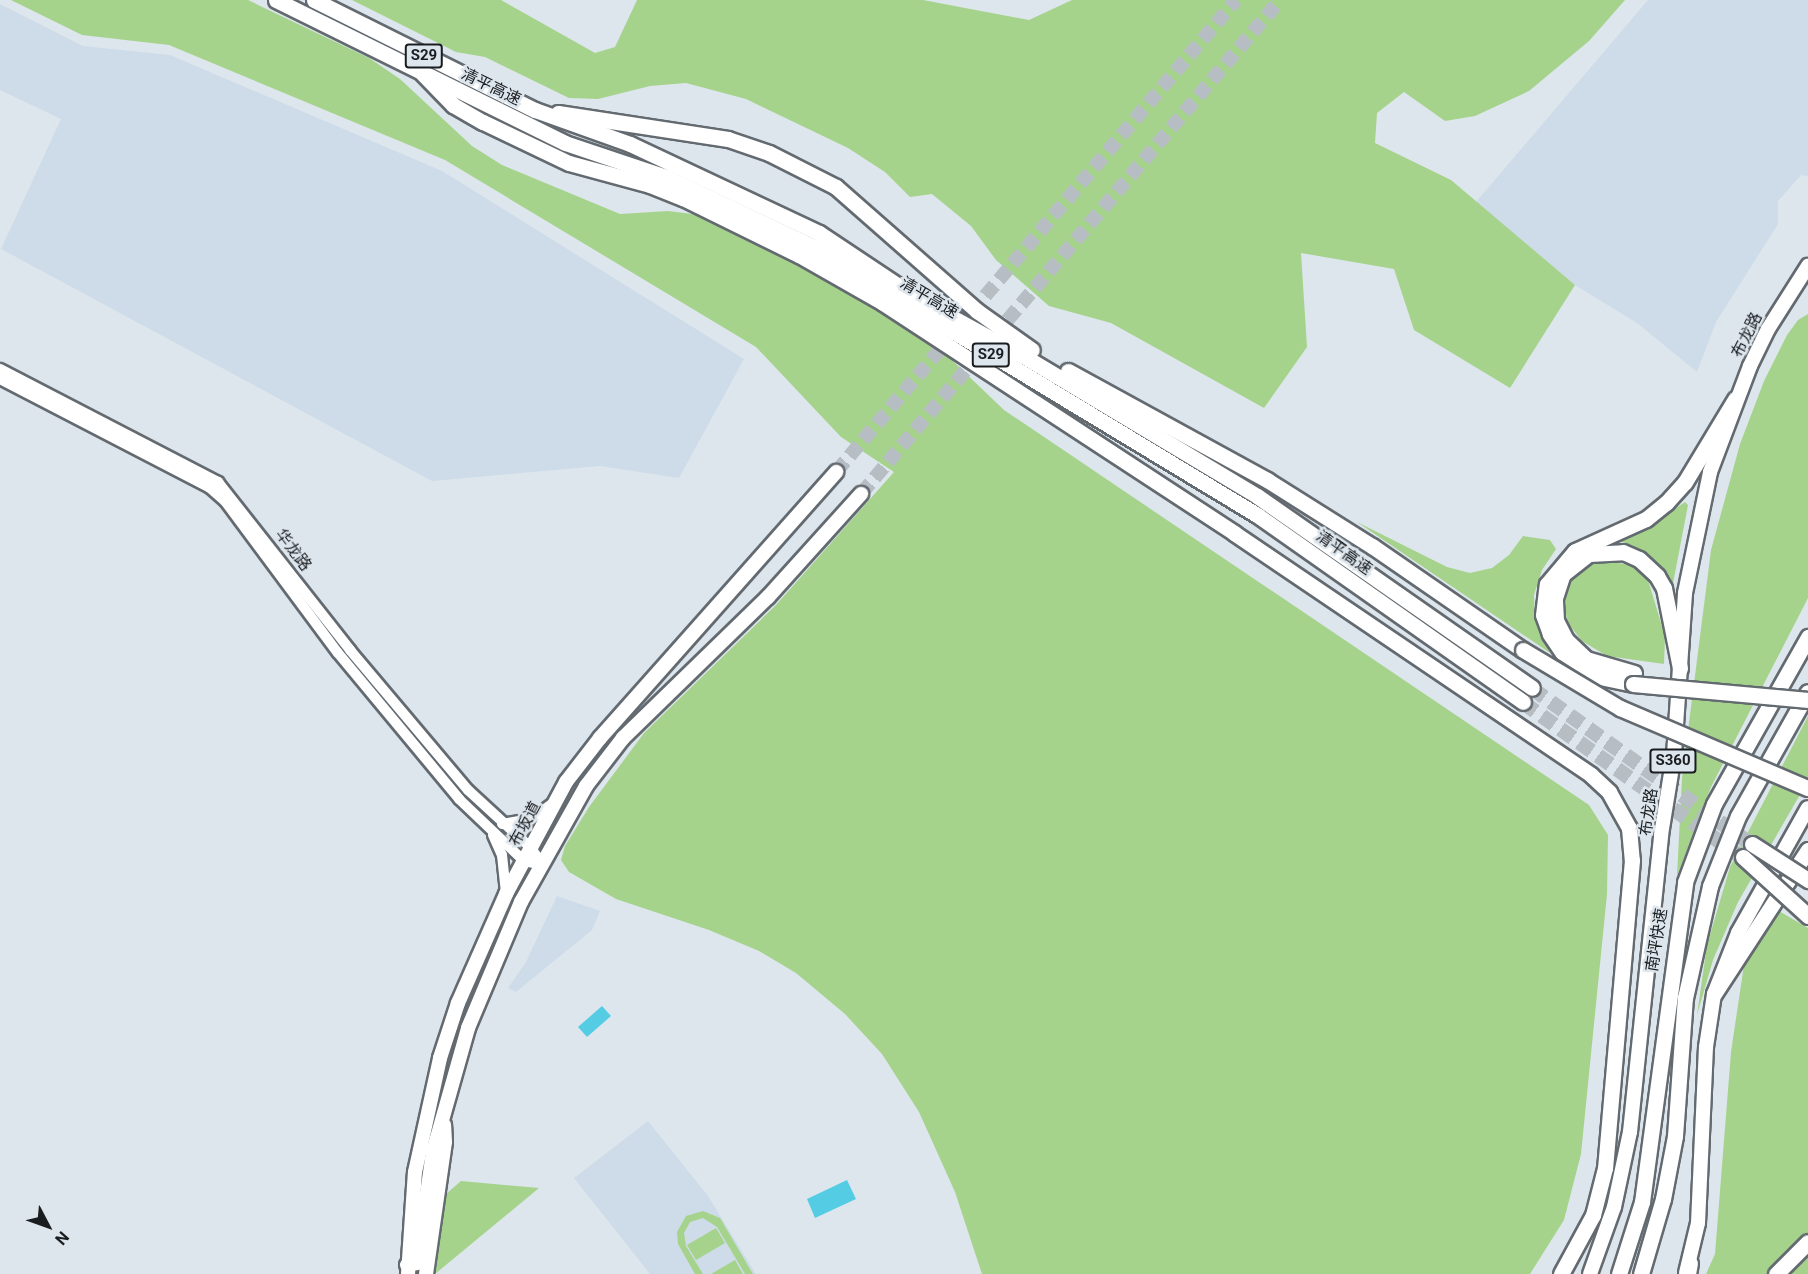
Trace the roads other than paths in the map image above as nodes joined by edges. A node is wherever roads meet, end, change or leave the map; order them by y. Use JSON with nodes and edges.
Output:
{"nodes":[{"id":1,"x":276,"y":0,"type":"edge"},
{"id":2,"x":314,"y":0,"type":"edge"},
{"id":3,"x":324,"y":0,"type":"edge"},
{"id":4,"x":352,"y":20,"type":"junction"},
{"id":5,"x":422,"y":74,"type":"junction"},
{"id":6,"x":536,"y":110,"type":"junction"},
{"id":7,"x":1808,"y":266,"type":"edge"},
{"id":8,"x":0,"y":369,"type":"edge"},
{"id":9,"x":0,"y":379,"type":"edge"},
{"id":10,"x":1735,"y":399,"type":"junction"},
{"id":11,"x":836,"y":472,"type":"tunnel mouth"},
{"id":12,"x":861,"y":494,"type":"tunnel mouth"},
{"id":13,"x":1808,"y":637,"type":"edge"},
{"id":14,"x":1680,"y":668,"type":"junction"},
{"id":15,"x":1634,"y":678,"type":"junction"},
{"id":16,"x":1532,"y":688,"type":"tunnel mouth"},
{"id":17,"x":1808,"y":691,"type":"edge"},
{"id":18,"x":1808,"y":700,"type":"edge"},
{"id":19,"x":1523,"y":702,"type":"tunnel mouth"},
{"id":20,"x":1808,"y":788,"type":"edge"},
{"id":21,"x":555,"y":802,"type":"junction"},
{"id":22,"x":1808,"y":808,"type":"edge"},
{"id":23,"x":502,"y":824,"type":"junction"},
{"id":24,"x":490,"y":829,"type":"junction"},
{"id":25,"x":1752,"y":844,"type":"tunnel mouth"},
{"id":26,"x":531,"y":848,"type":"junction"},
{"id":27,"x":1808,"y":850,"type":"edge"},
{"id":28,"x":1743,"y":857,"type":"tunnel mouth"},
{"id":29,"x":524,"y":861,"type":"junction"},
{"id":30,"x":543,"y":865,"type":"junction"},
{"id":31,"x":1808,"y":880,"type":"edge"},
{"id":32,"x":506,"y":894,"type":"junction"},
{"id":33,"x":1808,"y":916,"type":"edge"},
{"id":34,"x":1714,"y":994,"type":"junction"},
{"id":35,"x":1808,"y":1242,"type":"edge"},
{"id":36,"x":415,"y":1269,"type":"edge"},
{"id":37,"x":1688,"y":1270,"type":"edge"},
{"id":38,"x":1561,"y":1274,"type":"edge"},
{"id":39,"x":1590,"y":1274,"type":"edge"},
{"id":40,"x":1619,"y":1274,"type":"edge"},
{"id":41,"x":1641,"y":1274,"type":"edge"},
{"id":42,"x":1776,"y":1274,"type":"edge"}],
"edges":[{"from":1,"to":5,"type":"highway","name":"清平高速","number":"S29"},
{"from":2,"to":4,"type":"highway","name":"清平高速","number":"S29"},
{"from":3,"to":4,"type":"highway"},
{"from":4,"to":6,"type":"highway","name":"清平高速","number":"S29"},
{"from":5,"to":19,"type":"highway","name":"清平高速","number":"S29"},
{"from":5,"to":38,"type":"highway"},
{"from":6,"to":16,"type":"highway","name":"清平高速","number":"S29"},
{"from":6,"to":20,"type":"highway","bridge":true},
{"from":7,"to":10,"type":"main road","name":"布龙路","number":"S360"},
{"from":8,"to":23,"type":"street","name":"华龙路"},
{"from":9,"to":24,"type":"street","name":"华龙路"},
{"from":10,"to":14,"type":"main road","name":"布龙路","number":"S360"},
{"from":10,"to":15,"type":"highway"},
{"from":11,"to":21,"type":"main road","name":"布坂道"},
{"from":12,"to":30,"type":"main road"},
{"from":13,"to":40,"type":"highway","name":"南坪快速"},
{"from":14,"to":15,"type":"highway"},
{"from":14,"to":39,"type":"main road","name":"布龙路","number":"S360"},
{"from":15,"to":17,"type":"highway"},
{"from":15,"to":18,"type":"highway","bridge":true},
{"from":17,"to":41,"type":"highway"},
{"from":21,"to":23,"type":"street"},
{"from":21,"to":26,"type":"main road","name":"布坂道"},
{"from":22,"to":34,"type":"main road"},
{"from":23,"to":26,"type":"street","name":"华龙路"},
{"from":24,"to":29,"type":"street","name":"华龙路"},
{"from":24,"to":32,"type":"street"},
{"from":25,"to":31,"type":"highway","bridge":true},
{"from":26,"to":29,"type":"main road","name":"布坂道"},
{"from":26,"to":30,"type":"street","name":"华龙路"},
{"from":27,"to":34,"type":"highway"},
{"from":28,"to":33,"type":"highway","bridge":true},
{"from":29,"to":30,"type":"street"},
{"from":29,"to":32,"type":"main road","name":"布坂道"},
{"from":30,"to":36,"type":"main road"},
{"from":32,"to":36,"type":"main road","name":"布坂道"},
{"from":34,"to":37,"type":"main road"},
{"from":35,"to":42,"type":"highway"}]}
